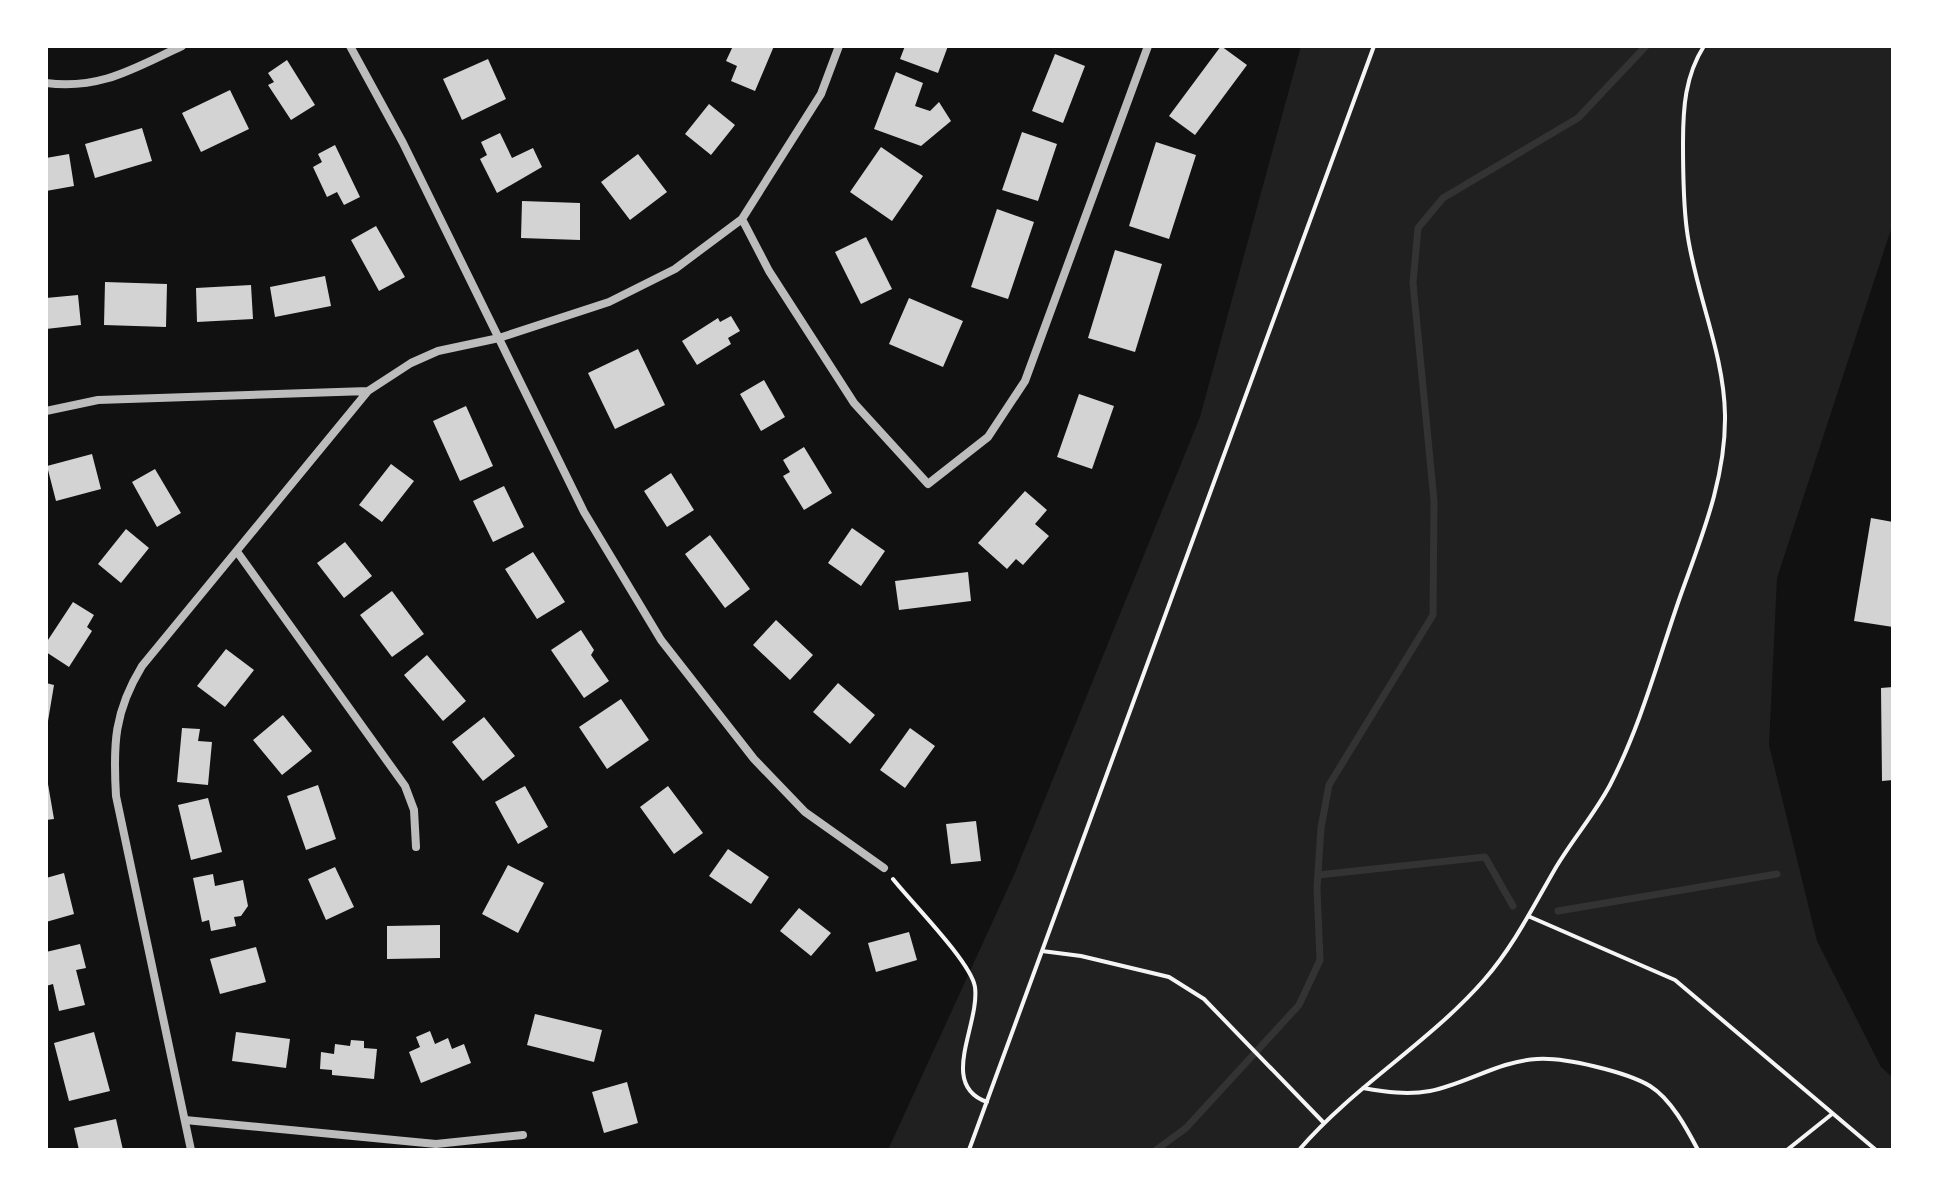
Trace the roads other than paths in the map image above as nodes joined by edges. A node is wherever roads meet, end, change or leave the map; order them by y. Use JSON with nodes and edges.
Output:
{"nodes":[{"id":1,"x":182,"y":46,"type":"edge"},
{"id":2,"x":350,"y":46,"type":"edge"},
{"id":3,"x":839,"y":46,"type":"edge"},
{"id":4,"x":1148,"y":46,"type":"edge"},
{"id":5,"x":46,"y":83,"type":"edge"},
{"id":6,"x":742,"y":219,"type":"junction"},
{"id":7,"x":499,"y":338,"type":"junction"},
{"id":8,"x":368,"y":391,"type":"junction"},
{"id":9,"x":46,"y":411,"type":"edge"},
{"id":10,"x":238,"y":553,"type":"junction"},
{"id":11,"x":416,"y":847,"type":"dead end"},
{"id":12,"x":884,"y":868,"type":"road end"},
{"id":13,"x":185,"y":1120,"type":"junction"},
{"id":14,"x":523,"y":1135,"type":"dead end"},
{"id":15,"x":191,"y":1150,"type":"edge"}],
"edges":[{"from":1,"to":5,"type":"street"},
{"from":2,"to":7,"type":"street"},
{"from":3,"to":6,"type":"street"},
{"from":4,"to":6,"type":"street"},
{"from":6,"to":7,"type":"street"},
{"from":7,"to":8,"type":"street"},
{"from":7,"to":12,"type":"street"},
{"from":8,"to":9,"type":"street"},
{"from":8,"to":10,"type":"street"},
{"from":10,"to":11,"type":"street"},
{"from":10,"to":13,"type":"street"},
{"from":13,"to":14,"type":"street"},
{"from":13,"to":15,"type":"street"}]}
